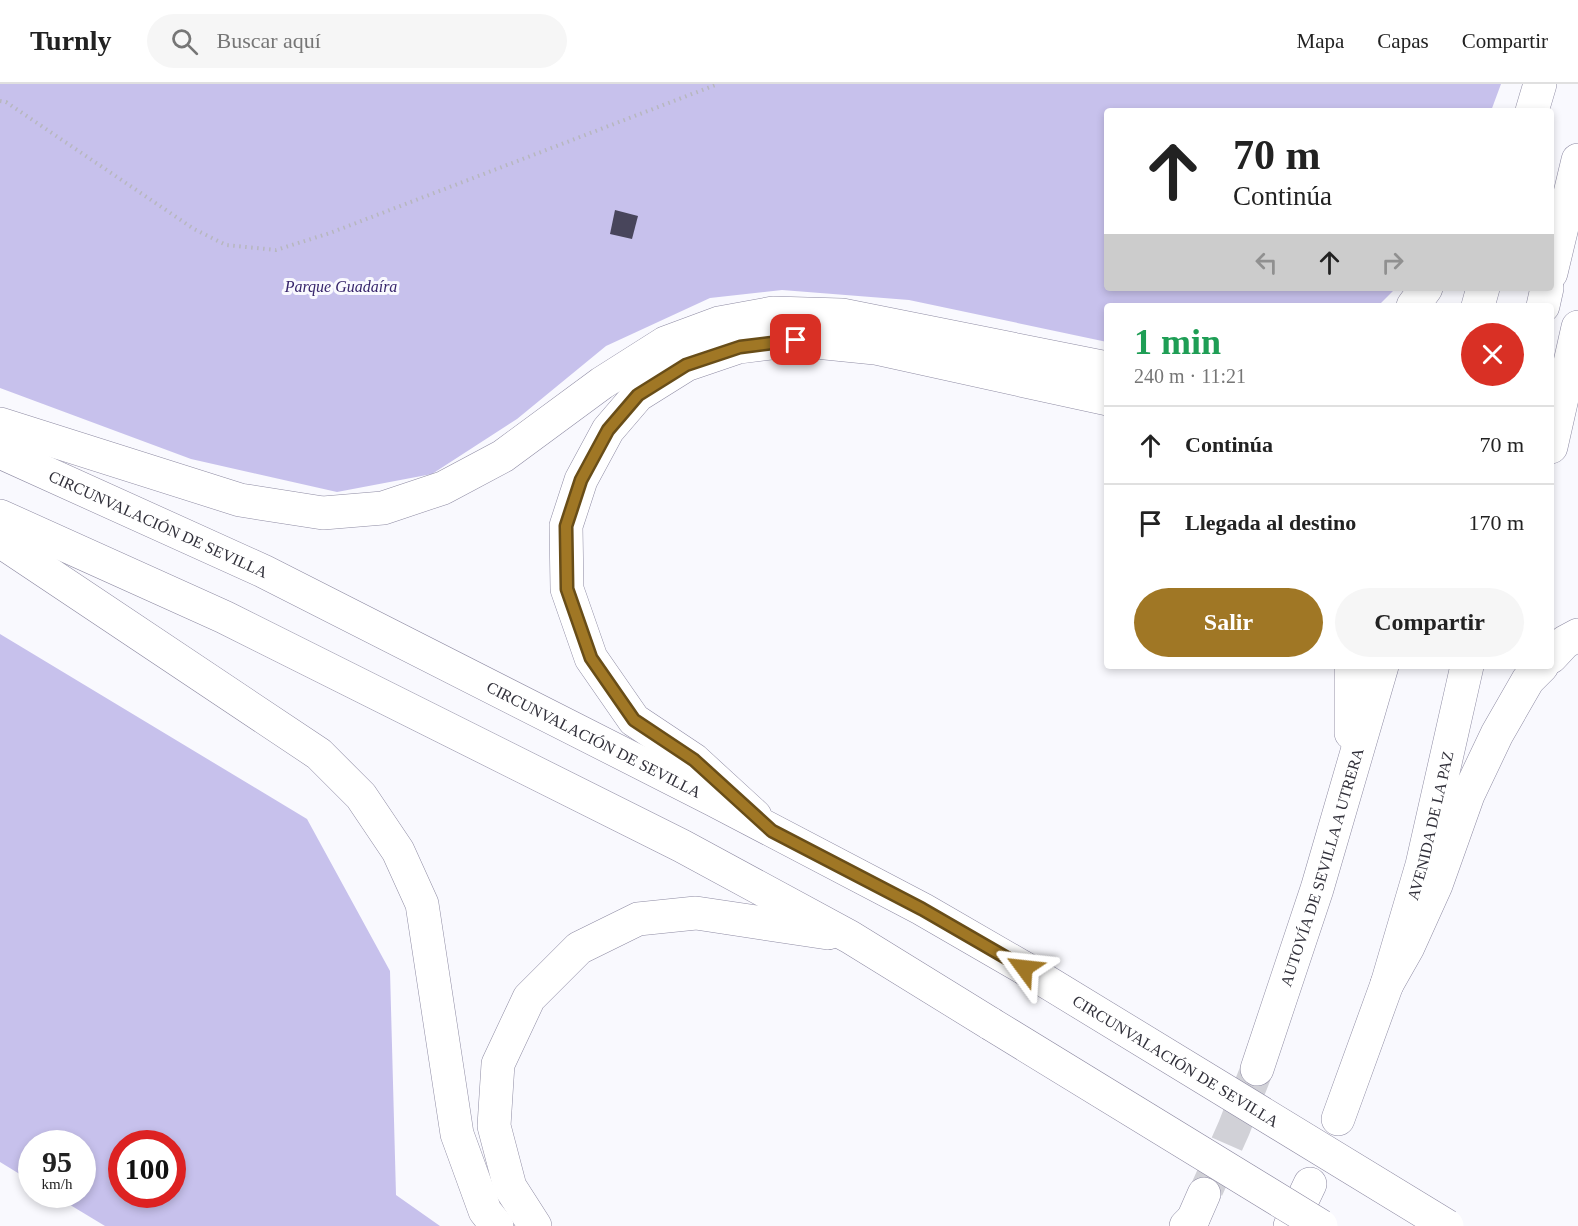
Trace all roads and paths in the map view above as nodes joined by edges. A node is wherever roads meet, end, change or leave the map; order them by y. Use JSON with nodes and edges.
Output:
{"nodes":[{"id":1,"x":718,"y":84,"type":"edge"},
{"id":2,"x":1540,"y":84,"type":"edge"},
{"id":3,"x":0,"y":101,"type":"edge"},
{"id":4,"x":1533,"y":108,"type":"edge"},
{"id":5,"x":1578,"y":160,"type":"edge"},
{"id":6,"x":1554,"y":260,"type":"edge"},
{"id":7,"x":1578,"y":327,"type":"edge"},
{"id":8,"x":1104,"y":367,"type":"edge"},
{"id":9,"x":1104,"y":398,"type":"edge"},
{"id":10,"x":0,"y":424,"type":"edge"},
{"id":11,"x":1554,"y":434,"type":"edge"},
{"id":12,"x":0,"y":452,"type":"edge"},
{"id":13,"x":0,"y":516,"type":"edge"},
{"id":14,"x":0,"y":541,"type":"edge"},
{"id":15,"x":1578,"y":635,"type":"edge"},
{"id":16,"x":1554,"y":654,"type":"edge"},
{"id":17,"x":1351,"y":669,"type":"edge"},
{"id":18,"x":1381,"y":669,"type":"edge"},
{"id":19,"x":1466,"y":669,"type":"edge"},
{"id":20,"x":1490,"y":669,"type":"edge"},
{"id":21,"x":1539,"y":669,"type":"edge"},
{"id":22,"x":1351,"y":770,"type":"junction"},
{"id":23,"x":772,"y":831,"type":"junction"},
{"id":24,"x":1422,"y":865,"type":"junction"},
{"id":25,"x":850,"y":937,"type":"junction"},
{"id":26,"x":1387,"y":984,"type":"junction"},
{"id":27,"x":1257,"y":1069,"type":"tunnel mouth"},
{"id":28,"x":1338,"y":1119,"type":"dead end"},
{"id":29,"x":1310,"y":1184,"type":"dead end"},
{"id":30,"x":497,"y":1226,"type":"edge"},
{"id":31,"x":535,"y":1226,"type":"edge"},
{"id":32,"x":1290,"y":1226,"type":"edge"},
{"id":33,"x":1321,"y":1226,"type":"edge"},
{"id":34,"x":1447,"y":1226,"type":"edge"}],
"edges":[{"from":1,"to":3,"type":"path"},
{"from":2,"to":4,"type":"main road"},
{"from":5,"to":6,"type":"main road"},
{"from":7,"to":11,"type":"main road"},
{"from":8,"to":10,"type":"main road"},
{"from":9,"to":23,"type":"main road"},
{"from":12,"to":23,"type":"main road","name":"CIRCUNVALACIÓN DE SEVILLA"},
{"from":13,"to":25,"type":"main road"},
{"from":14,"to":30,"type":"main road"},
{"from":15,"to":16,"type":"main road"},
{"from":17,"to":22,"type":"main road"},
{"from":18,"to":22,"type":"main road","name":"AUTOVÍA DE SEVILLA A UTRERA"},
{"from":19,"to":24,"type":"main road","name":"AVENIDA DE LA PAZ"},
{"from":20,"to":24,"type":"main road"},
{"from":21,"to":26,"type":"main road"},
{"from":22,"to":27,"type":"main road","name":"AUTOVÍA DE SEVILLA A UTRERA"},
{"from":23,"to":34,"type":"main road","name":"CIRCUNVALACIÓN DE SEVILLA","bridge":true},
{"from":24,"to":26,"type":"main road","name":"AVENIDA DE LA PAZ"},
{"from":25,"to":31,"type":"main road"},
{"from":25,"to":33,"type":"main road","bridge":true},
{"from":26,"to":28,"type":"main road"},
{"from":29,"to":32,"type":"main road"}]}
